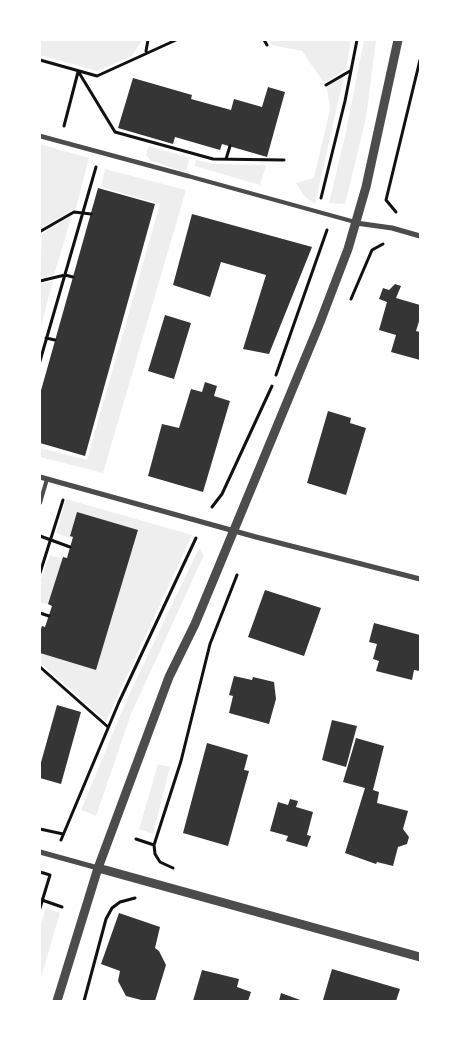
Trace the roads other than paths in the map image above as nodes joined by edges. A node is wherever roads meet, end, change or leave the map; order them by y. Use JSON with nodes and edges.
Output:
{"nodes":[{"id":1,"x":398,"y":40,"type":"edge"},
{"id":2,"x":40,"y":136,"type":"edge"},
{"id":3,"x":188,"y":176,"type":"joint"},
{"id":4,"x":356,"y":223,"type":"junction"},
{"id":5,"x":420,"y":236,"type":"edge"},
{"id":6,"x":40,"y":477,"type":"edge"},
{"id":7,"x":47,"y":479,"type":"junction"},
{"id":8,"x":40,"y":503,"type":"edge"},
{"id":9,"x":232,"y":530,"type":"junction"},
{"id":10,"x":420,"y":579,"type":"edge"},
{"id":11,"x":40,"y":852,"type":"edge"},
{"id":12,"x":98,"y":868,"type":"junction"},
{"id":13,"x":420,"y":957,"type":"edge"},
{"id":14,"x":57,"y":1001,"type":"edge"}],
"edges":[{"from":1,"to":4,"type":"street"},
{"from":2,"to":3,"type":"street"},
{"from":3,"to":4,"type":"lane"},
{"from":4,"to":5,"type":"street"},
{"from":4,"to":9,"type":"street"},
{"from":6,"to":7,"type":"street"},
{"from":7,"to":8,"type":"lane"},
{"from":7,"to":9,"type":"street"},
{"from":9,"to":10,"type":"street"},
{"from":9,"to":12,"type":"street"},
{"from":11,"to":12,"type":"street"},
{"from":12,"to":13,"type":"street"},
{"from":12,"to":14,"type":"street"}]}
